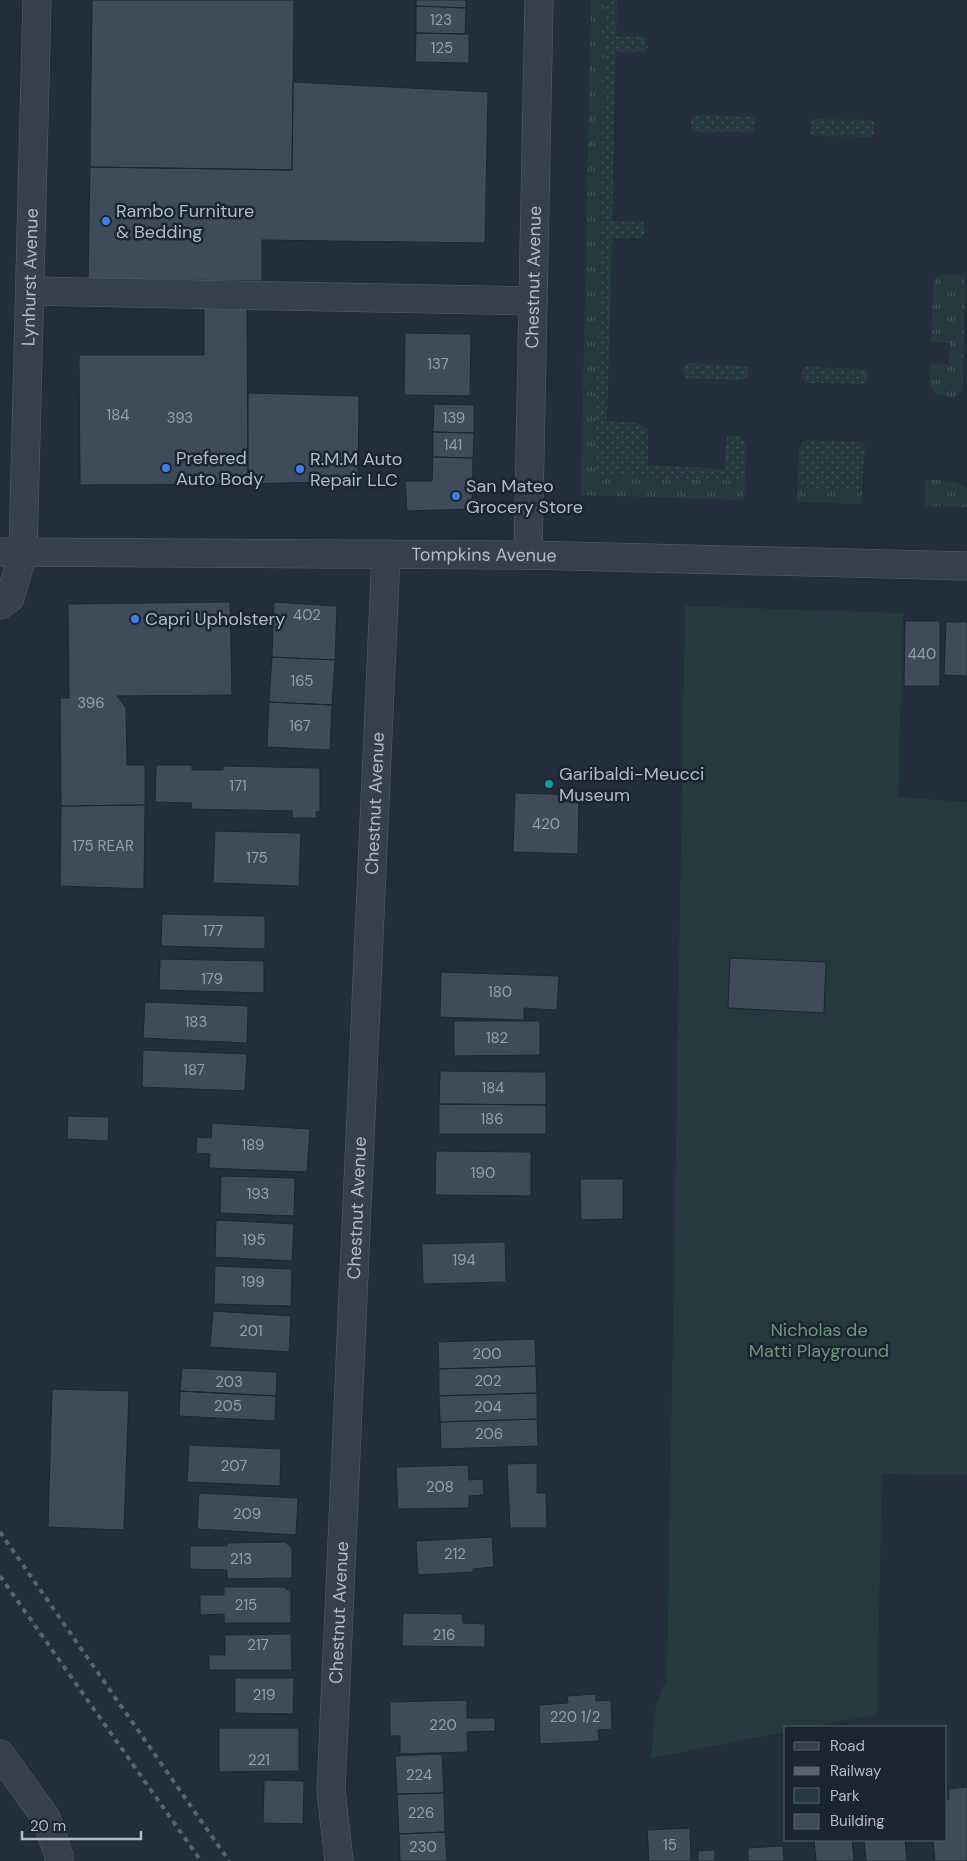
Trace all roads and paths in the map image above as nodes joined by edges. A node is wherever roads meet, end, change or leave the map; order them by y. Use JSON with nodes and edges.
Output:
{"nodes":[{"id":1,"x":37,"y":0,"type":"edge"},
{"id":2,"x":539,"y":0,"type":"edge"},
{"id":3,"x":30,"y":291,"type":"junction"},
{"id":4,"x":533,"y":301,"type":"junction"},
{"id":5,"x":12,"y":552,"type":"edge"},
{"id":6,"x":386,"y":554,"type":"junction"},
{"id":7,"x":528,"y":556,"type":"junction"},
{"id":8,"x":967,"y":566,"type":"edge"},
{"id":9,"x":0,"y":605,"type":"edge"},
{"id":10,"x":0,"y":1754,"type":"edge"},
{"id":11,"x":59,"y":1861,"type":"edge"},
{"id":12,"x":339,"y":1861,"type":"edge"}],
"edges":[{"from":1,"to":3,"type":"street","name":"Lynhurst Avenue"},
{"from":2,"to":4,"type":"street","name":"Chestnut Avenue"},
{"from":3,"to":4,"type":"street"},
{"from":3,"to":5,"type":"street","name":"Lynhurst Avenue"},
{"from":4,"to":7,"type":"street","name":"Chestnut Avenue"},
{"from":5,"to":6,"type":"street","name":"Tompkins Avenue"},
{"from":5,"to":9,"type":"street","name":"Lynhurst Avenue"},
{"from":6,"to":7,"type":"street","name":"Tompkins Avenue"},
{"from":6,"to":12,"type":"street","name":"Chestnut Avenue"},
{"from":7,"to":8,"type":"street","name":"Tompkins Avenue"},
{"from":10,"to":11,"type":"street"}]}
